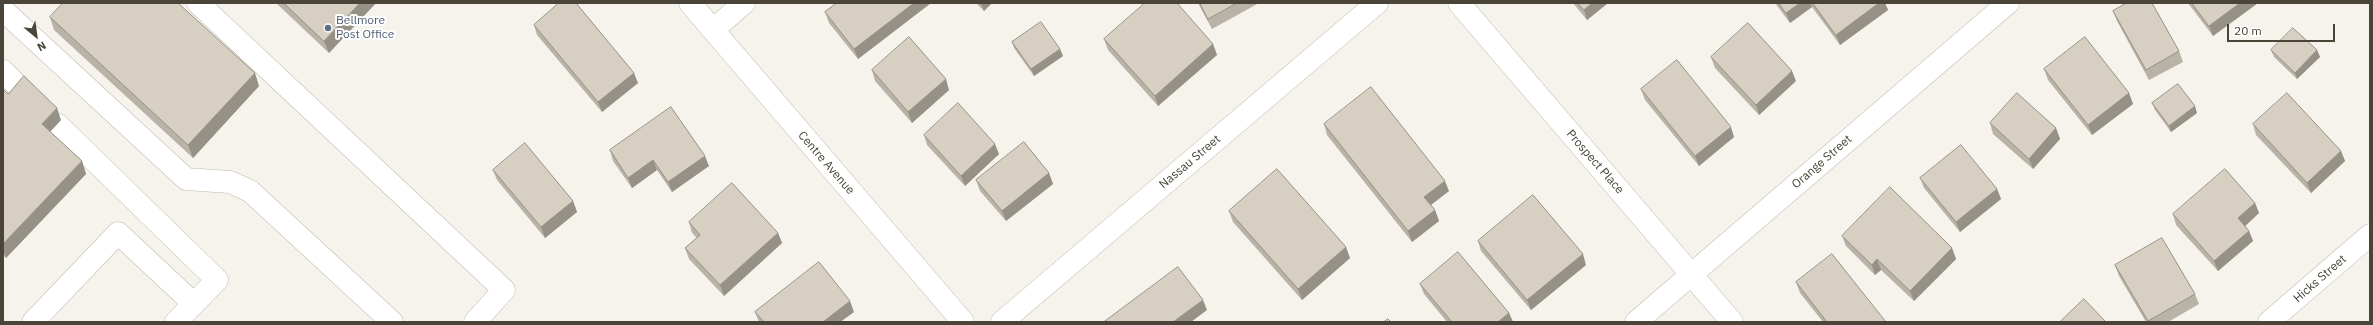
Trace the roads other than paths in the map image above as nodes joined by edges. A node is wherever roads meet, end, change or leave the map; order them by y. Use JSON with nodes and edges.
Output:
{"nodes":[{"id":1,"x":198,"y":3,"type":"edge"},
{"id":2,"x":690,"y":3,"type":"edge"},
{"id":3,"x":744,"y":3,"type":"edge"},
{"id":4,"x":1377,"y":3,"type":"edge"},
{"id":5,"x":1459,"y":3,"type":"edge"},
{"id":6,"x":2008,"y":3,"type":"edge"},
{"id":7,"x":3,"y":10,"type":"edge"},
{"id":8,"x":713,"y":30,"type":"junction"},
{"id":9,"x":3,"y":71,"type":"edge"},
{"id":10,"x":25,"y":93,"type":"edge"},
{"id":11,"x":58,"y":124,"type":"edge"},
{"id":12,"x":2370,"y":235,"type":"edge"},
{"id":13,"x":1691,"y":274,"type":"junction"},
{"id":14,"x":194,"y":304,"type":"junction"},
{"id":15,"x":33,"y":322,"type":"edge"},
{"id":16,"x":176,"y":322,"type":"edge"},
{"id":17,"x":392,"y":322,"type":"edge"},
{"id":18,"x":475,"y":322,"type":"edge"},
{"id":19,"x":963,"y":322,"type":"edge"},
{"id":20,"x":1002,"y":322,"type":"edge"},
{"id":21,"x":1636,"y":322,"type":"edge"},
{"id":22,"x":1732,"y":322,"type":"edge"},
{"id":23,"x":2269,"y":322,"type":"edge"}],
"edges":[{"from":1,"to":18,"type":"street"},
{"from":2,"to":8,"type":"street","name":"Centre Avenue"},
{"from":3,"to":8,"type":"street"},
{"from":4,"to":20,"type":"street","name":"Nassau Street"},
{"from":5,"to":13,"type":"street","name":"Prospect Place"},
{"from":6,"to":13,"type":"street","name":"Orange Street"},
{"from":7,"to":17,"type":"street"},
{"from":8,"to":19,"type":"street","name":"Centre Avenue"},
{"from":9,"to":10,"type":"street"},
{"from":11,"to":14,"type":"street"},
{"from":12,"to":23,"type":"street","name":"Hicks Street"},
{"from":13,"to":21,"type":"street","name":"Orange Street"},
{"from":13,"to":22,"type":"street","name":"Prospect Place"},
{"from":14,"to":15,"type":"street"},
{"from":14,"to":16,"type":"street"}]}
